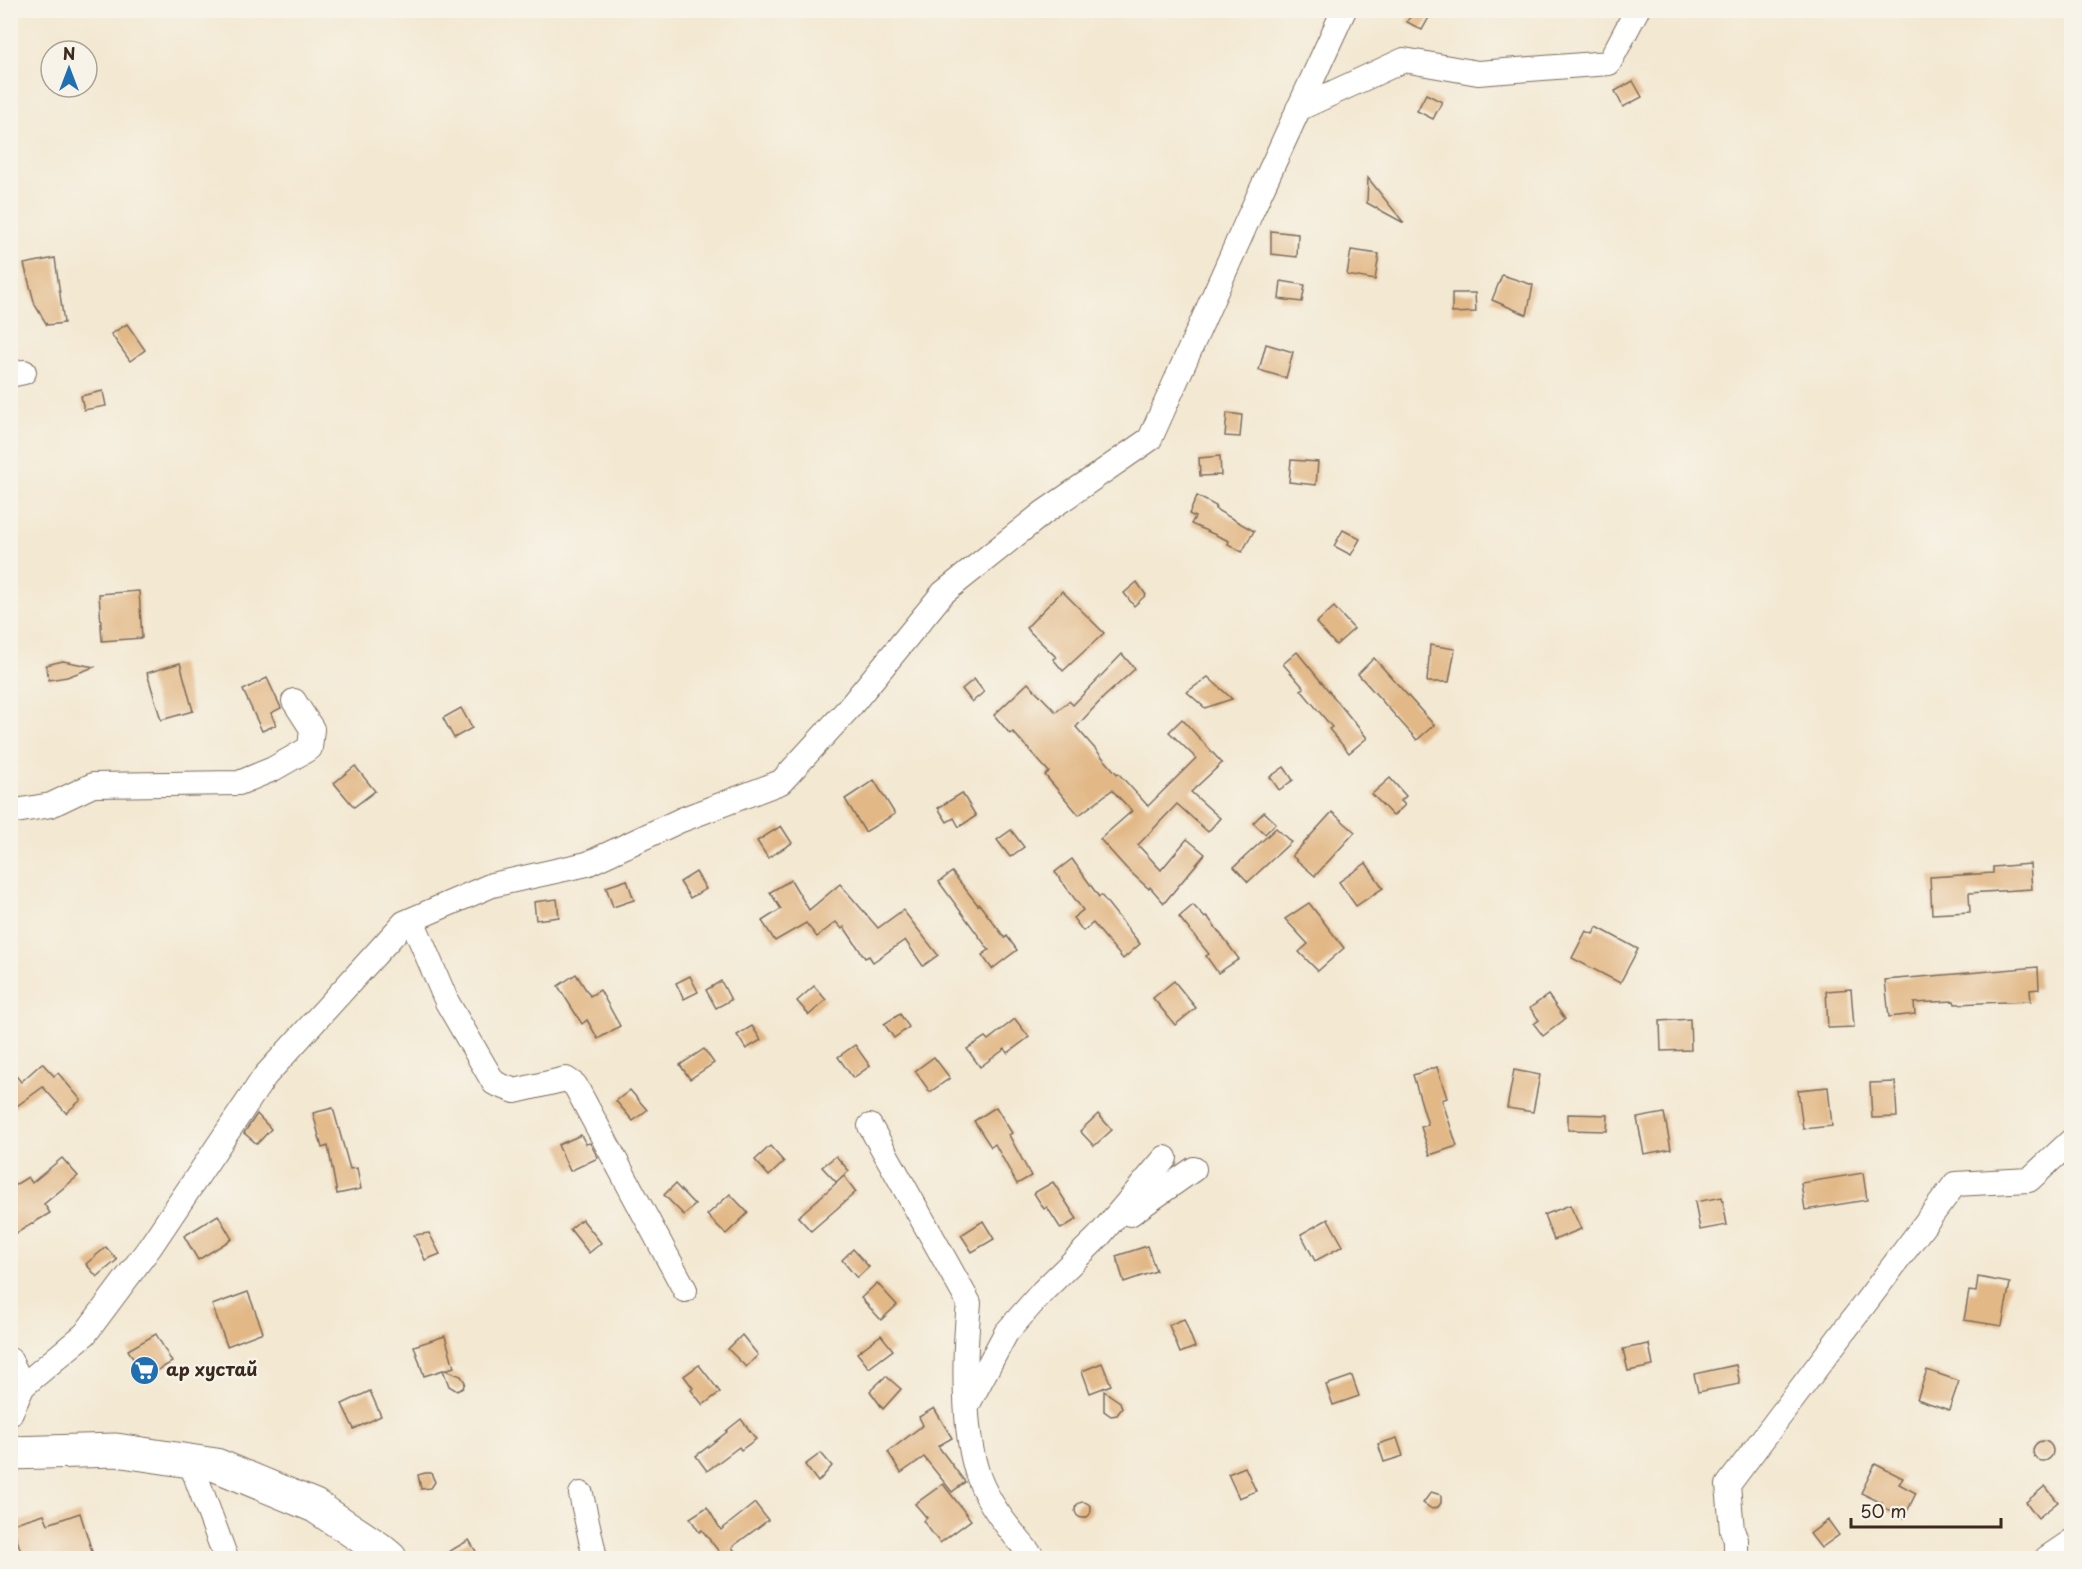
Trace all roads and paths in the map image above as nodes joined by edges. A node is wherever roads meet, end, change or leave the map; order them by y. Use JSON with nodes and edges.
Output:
{"nodes":[{"id":1,"x":1344,"y":10,"type":"edge"},
{"id":2,"x":1637,"y":10,"type":"edge"},
{"id":3,"x":1298,"y":109,"type":"junction"},
{"id":4,"x":294,"y":701,"type":"dead end"},
{"id":5,"x":10,"y":812,"type":"edge"},
{"id":6,"x":412,"y":920,"type":"junction"},
{"id":7,"x":870,"y":1126,"type":"dead end"},
{"id":8,"x":2072,"y":1140,"type":"edge"},
{"id":9,"x":1165,"y":1158,"type":"dead end"},
{"id":10,"x":1194,"y":1169,"type":"dead end"},
{"id":11,"x":1099,"y":1236,"type":"junction"},
{"id":12,"x":685,"y":1290,"type":"dead end"},
{"id":13,"x":10,"y":1360,"type":"edge"},
{"id":14,"x":23,"y":1386,"type":"junction"},
{"id":15,"x":967,"y":1406,"type":"junction"},
{"id":16,"x":10,"y":1413,"type":"edge"},
{"id":17,"x":10,"y":1453,"type":"edge"},
{"id":18,"x":190,"y":1461,"type":"junction"},
{"id":19,"x":581,"y":1494,"type":"dead end"},
{"id":20,"x":2072,"y":1541,"type":"edge"},
{"id":21,"x":226,"y":1558,"type":"edge"},
{"id":22,"x":390,"y":1558,"type":"edge"},
{"id":23,"x":595,"y":1558,"type":"edge"},
{"id":24,"x":1033,"y":1558,"type":"edge"},
{"id":25,"x":1736,"y":1558,"type":"edge"},
{"id":26,"x":2047,"y":1558,"type":"edge"}],
"edges":[{"from":1,"to":3,"type":"street"},
{"from":2,"to":3,"type":"street"},
{"from":3,"to":6,"type":"street"},
{"from":4,"to":5,"type":"street"},
{"from":6,"to":12,"type":"street"},
{"from":6,"to":14,"type":"street"},
{"from":7,"to":15,"type":"street"},
{"from":8,"to":25,"type":"street"},
{"from":9,"to":11,"type":"street"},
{"from":10,"to":11,"type":"street"},
{"from":11,"to":15,"type":"street"},
{"from":13,"to":14,"type":"street"},
{"from":14,"to":16,"type":"street"},
{"from":15,"to":24,"type":"street"},
{"from":17,"to":18,"type":"main road"},
{"from":18,"to":21,"type":"street"},
{"from":18,"to":22,"type":"main road"},
{"from":19,"to":23,"type":"street"},
{"from":20,"to":26,"type":"street"}]}
